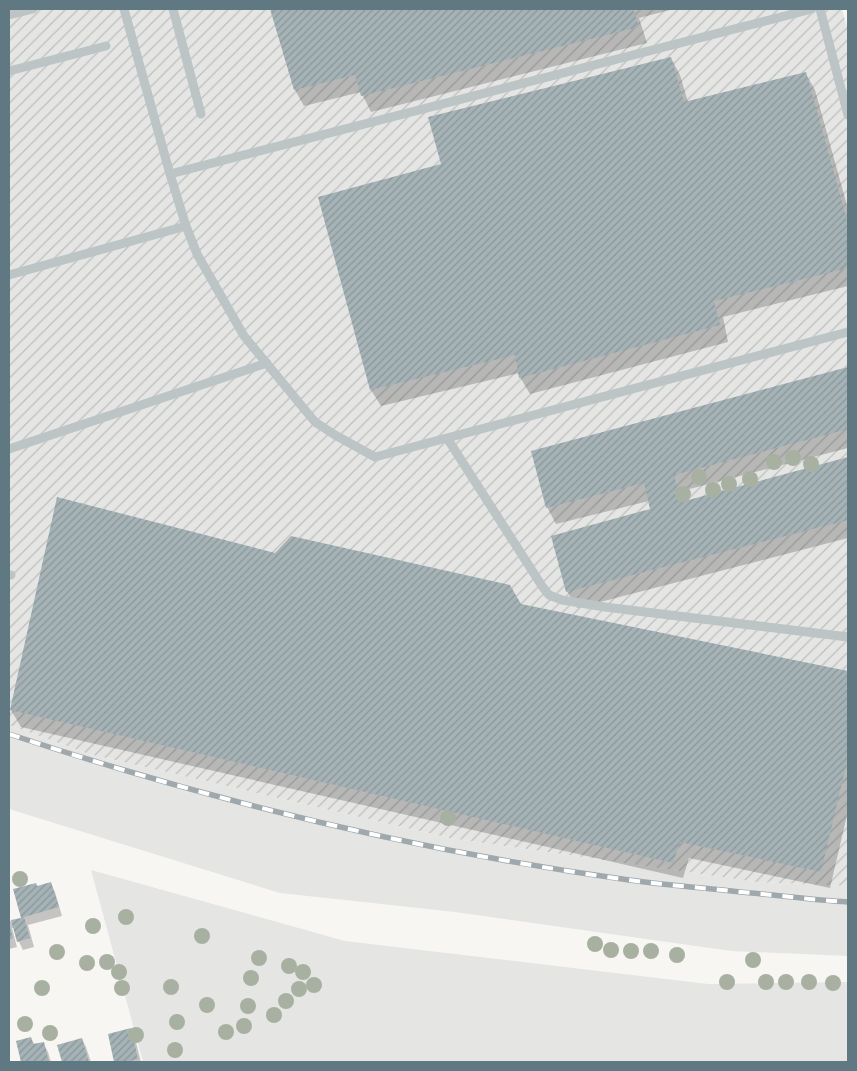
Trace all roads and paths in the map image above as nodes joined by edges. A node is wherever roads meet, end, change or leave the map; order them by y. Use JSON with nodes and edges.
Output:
{"nodes":[{"id":1,"x":34,"y":9,"type":"edge"},
{"id":2,"x":124,"y":9,"type":"edge"},
{"id":3,"x":173,"y":9,"type":"edge"},
{"id":4,"x":812,"y":9,"type":"edge"},
{"id":5,"x":820,"y":9,"type":"edge"},
{"id":6,"x":9,"y":15,"type":"edge"},
{"id":7,"x":106,"y":46,"type":"dead end"},
{"id":8,"x":9,"y":72,"type":"edge"},
{"id":9,"x":201,"y":114,"type":"dead end"},
{"id":10,"x":848,"y":115,"type":"edge"},
{"id":11,"x":170,"y":174,"type":"junction"},
{"id":12,"x":186,"y":226,"type":"junction"},
{"id":13,"x":9,"y":275,"type":"edge"},
{"id":14,"x":848,"y":332,"type":"edge"},
{"id":15,"x":267,"y":364,"type":"junction"},
{"id":16,"x":447,"y":438,"type":"junction"},
{"id":17,"x":9,"y":449,"type":"edge"},
{"id":18,"x":848,"y":637,"type":"edge"}],
"edges":[{"from":1,"to":6,"type":"lane"},
{"from":2,"to":11,"type":"lane"},
{"from":3,"to":9,"type":"lane"},
{"from":4,"to":11,"type":"lane"},
{"from":5,"to":10,"type":"lane"},
{"from":7,"to":8,"type":"lane"},
{"from":11,"to":12,"type":"lane"},
{"from":12,"to":13,"type":"lane"},
{"from":12,"to":15,"type":"lane"},
{"from":14,"to":16,"type":"lane"},
{"from":15,"to":16,"type":"lane"},
{"from":15,"to":17,"type":"lane"},
{"from":16,"to":18,"type":"lane"}]}
